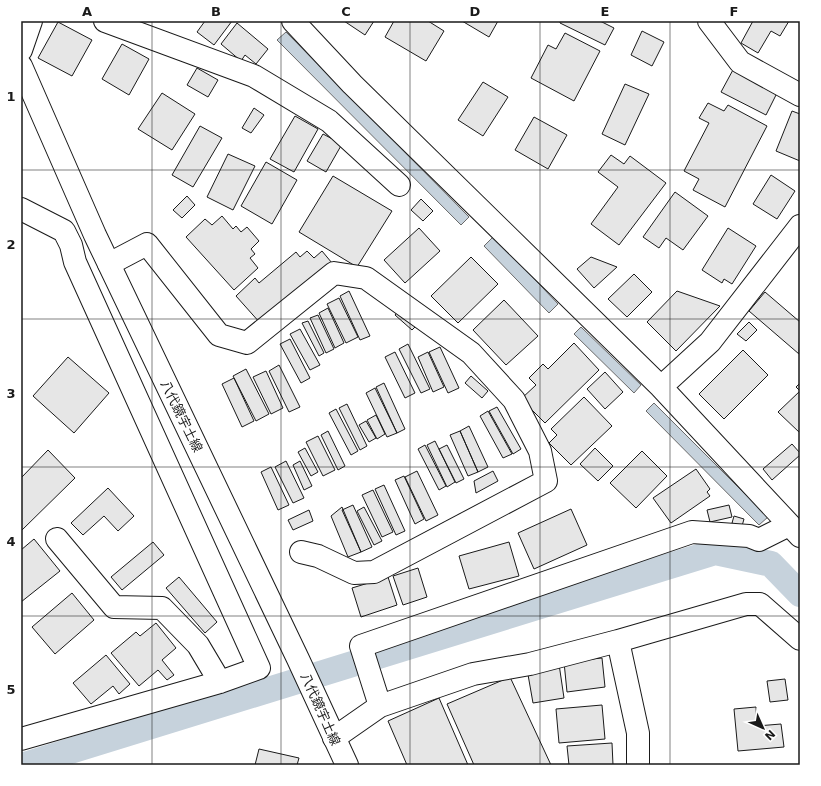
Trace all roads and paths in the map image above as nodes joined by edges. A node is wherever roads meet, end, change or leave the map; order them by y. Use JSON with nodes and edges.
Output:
{"nodes":[{"id":1,"x":31,"y":21,"type":"edge"},
{"id":2,"x":105,"y":21,"type":"edge"},
{"id":3,"x":294,"y":21,"type":"edge"},
{"id":4,"x":709,"y":21,"type":"edge"},
{"id":5,"x":21,"y":50,"type":"edge"},
{"id":6,"x":21,"y":66,"type":"edge"},
{"id":7,"x":800,"y":95,"type":"edge"},
{"id":8,"x":399,"y":185,"type":"dead end"},
{"id":9,"x":21,"y":209,"type":"edge"},
{"id":10,"x":800,"y":226,"type":"edge"},
{"id":11,"x":106,"y":257,"type":"junction"},
{"id":12,"x":74,"y":262,"type":"junction"},
{"id":13,"x":660,"y":387,"type":"junction"},
{"id":14,"x":794,"y":531,"type":"edge"},
{"id":15,"x":57,"y":539,"type":"dead end"},
{"id":16,"x":301,"y":552,"type":"dead end"},
{"id":17,"x":800,"y":640,"type":"edge"},
{"id":18,"x":618,"y":642,"type":"junction"},
{"id":19,"x":220,"y":682,"type":"junction"},
{"id":20,"x":380,"y":706,"type":"junction"},
{"id":21,"x":331,"y":732,"type":"junction"},
{"id":22,"x":21,"y":739,"type":"edge"},
{"id":23,"x":347,"y":765,"type":"edge"},
{"id":24,"x":638,"y":765,"type":"edge"}],
"edges":[{"from":1,"to":5,"type":"street"},
{"from":2,"to":8,"type":"street"},
{"from":3,"to":13,"type":"street"},
{"from":4,"to":7,"type":"street"},
{"from":6,"to":11,"type":"street","name":"八代鏡宇土線"},
{"from":9,"to":12,"type":"street"},
{"from":10,"to":13,"type":"street"},
{"from":11,"to":12,"type":"street"},
{"from":11,"to":16,"type":"street"},
{"from":11,"to":21,"type":"street","name":"八代鏡宇土線"},
{"from":12,"to":19,"type":"street"},
{"from":13,"to":14,"type":"street"},
{"from":14,"to":20,"type":"street"},
{"from":15,"to":19,"type":"street"},
{"from":17,"to":18,"type":"street"},
{"from":18,"to":20,"type":"street"},
{"from":18,"to":24,"type":"street"},
{"from":19,"to":22,"type":"street"},
{"from":20,"to":21,"type":"street"},
{"from":21,"to":23,"type":"street","name":"八代鏡宇土線"}]}
